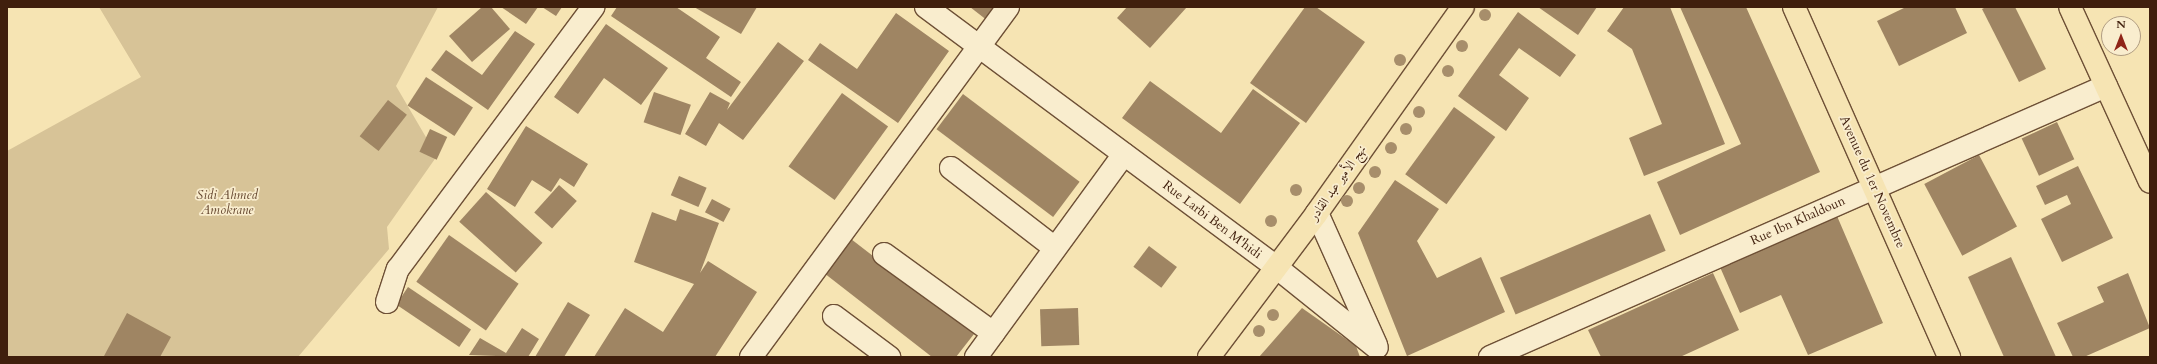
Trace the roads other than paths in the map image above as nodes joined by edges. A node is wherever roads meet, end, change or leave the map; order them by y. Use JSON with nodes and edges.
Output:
{"nodes":[{"id":1,"x":593,"y":7,"type":"edge"},
{"id":2,"x":926,"y":7,"type":"edge"},
{"id":3,"x":1008,"y":7,"type":"edge"},
{"id":4,"x":1463,"y":7,"type":"edge"},
{"id":5,"x":1794,"y":7,"type":"edge"},
{"id":6,"x":2070,"y":7,"type":"edge"},
{"id":7,"x":979,"y":46,"type":"junction"},
{"id":8,"x":2106,"y":86,"type":"junction"},
{"id":9,"x":1124,"y":154,"type":"junction"},
{"id":10,"x":951,"y":168,"type":"dead end"},
{"id":11,"x":2150,"y":182,"type":"edge"},
{"id":12,"x":1874,"y":187,"type":"junction"},
{"id":13,"x":1317,"y":213,"type":"junction"},
{"id":14,"x":1055,"y":248,"type":"junction"},
{"id":15,"x":884,"y":254,"type":"dead end"},
{"id":16,"x":1276,"y":267,"type":"junction"},
{"id":17,"x":387,"y":302,"type":"dead end"},
{"id":18,"x":834,"y":316,"type":"dead end"},
{"id":19,"x":993,"y":334,"type":"junction"},
{"id":20,"x":1379,"y":352,"type":"edge"},
{"id":21,"x":751,"y":357,"type":"edge"},
{"id":22,"x":889,"y":357,"type":"edge"},
{"id":23,"x":976,"y":357,"type":"edge"},
{"id":24,"x":1209,"y":357,"type":"edge"},
{"id":25,"x":1490,"y":357,"type":"edge"},
{"id":26,"x":1949,"y":357,"type":"edge"}],
"edges":[{"from":1,"to":17,"type":"street"},
{"from":2,"to":7,"type":"street","name":"Rue Larbi Ben M'hidi"},
{"from":3,"to":7,"type":"street"},
{"from":4,"to":13,"type":"main road","name":"نهج الأمير عبد القادر"},
{"from":5,"to":12,"type":"main road","name":"Avenue du 1er Novembre"},
{"from":6,"to":8,"type":"main road"},
{"from":7,"to":9,"type":"street","name":"Rue Larbi Ben M'hidi"},
{"from":7,"to":21,"type":"street"},
{"from":8,"to":11,"type":"main road"},
{"from":8,"to":12,"type":"street","name":"Rue Ibn Khaldoun"},
{"from":9,"to":14,"type":"street"},
{"from":9,"to":16,"type":"street","name":"Rue Larbi Ben M'hidi"},
{"from":10,"to":14,"type":"street"},
{"from":12,"to":25,"type":"street","name":"Rue Ibn Khaldoun"},
{"from":12,"to":26,"type":"main road","name":"Avenue du 1er Novembre"},
{"from":13,"to":16,"type":"main road","name":"نهج الأمير عبد القادر"},
{"from":13,"to":20,"type":"street","name":"Rue Larbi Ben M'hidi"},
{"from":14,"to":19,"type":"street"},
{"from":15,"to":19,"type":"street"},
{"from":16,"to":20,"type":"street","name":"Rue Larbi Ben M'hidi"},
{"from":16,"to":24,"type":"main road","name":"نهج الأمير عبد القادر"},
{"from":18,"to":22,"type":"street"},
{"from":19,"to":23,"type":"street"}]}
